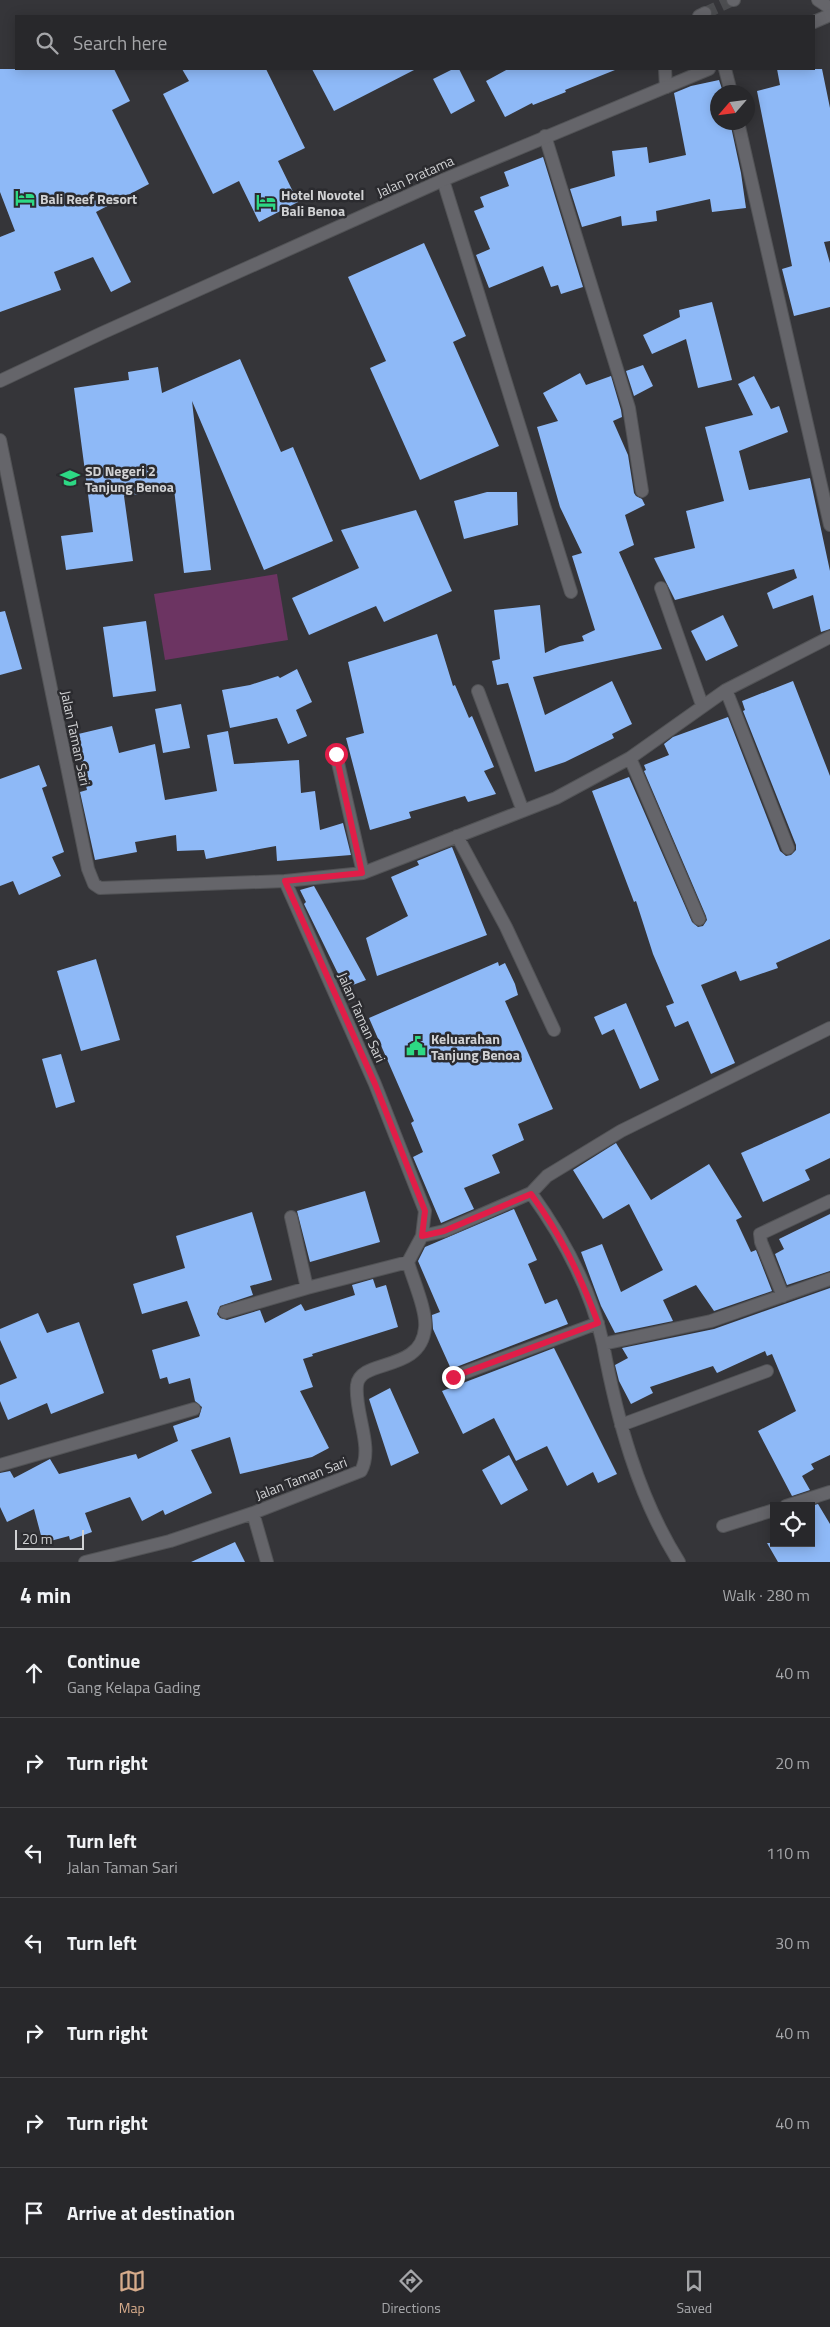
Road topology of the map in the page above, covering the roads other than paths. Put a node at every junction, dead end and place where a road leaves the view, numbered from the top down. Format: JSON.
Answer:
{"nodes":[{"id":1,"x":818,"y":0,"type":"edge"},
{"id":2,"x":830,"y":8,"type":"edge"},
{"id":3,"x":830,"y":15,"type":"edge"},
{"id":4,"x":815,"y":22,"type":"edge"},
{"id":5,"x":664,"y":70,"type":"edge"},
{"id":6,"x":706,"y":70,"type":"edge"},
{"id":7,"x":726,"y":70,"type":"edge"},
{"id":8,"x":729,"y":85,"type":"edge"},
{"id":9,"x":666,"y":87,"type":"junction"},
{"id":10,"x":740,"y":130,"type":"edge"},
{"id":11,"x":545,"y":136,"type":"junction"},
{"id":12,"x":443,"y":180,"type":"junction"},
{"id":13,"x":0,"y":381,"type":"edge"},
{"id":14,"x":0,"y":440,"type":"edge"},
{"id":15,"x":642,"y":491,"type":"dead end"},
{"id":16,"x":830,"y":525,"type":"edge"},
{"id":17,"x":661,"y":588,"type":"dead end"},
{"id":18,"x":571,"y":592,"type":"dead end"},
{"id":19,"x":830,"y":637,"type":"edge"},
{"id":20,"x":726,"y":690,"type":"junction"},
{"id":21,"x":478,"y":691,"type":"dead end"},
{"id":22,"x":702,"y":705,"type":"junction"},
{"id":23,"x":336,"y":754,"type":"dead end"},
{"id":24,"x":630,"y":758,"type":"junction"},
{"id":25,"x":523,"y":810,"type":"junction"},
{"id":26,"x":457,"y":836,"type":"junction"},
{"id":27,"x":788,"y":848,"type":"dead end"},
{"id":28,"x":362,"y":873,"type":"junction"},
{"id":29,"x":285,"y":881,"type":"junction"},
{"id":30,"x":699,"y":919,"type":"dead end"},
{"id":31,"x":830,"y":1028,"type":"edge"},
{"id":32,"x":554,"y":1030,"type":"dead end"},
{"id":33,"x":531,"y":1194,"type":"junction"},
{"id":34,"x":830,"y":1201,"type":"edge"},
{"id":35,"x":291,"y":1217,"type":"dead end"},
{"id":36,"x":422,"y":1236,"type":"junction"},
{"id":37,"x":408,"y":1262,"type":"junction"},
{"id":38,"x":830,"y":1279,"type":"edge"},
{"id":39,"x":307,"y":1288,"type":"junction"},
{"id":40,"x":783,"y":1296,"type":"junction"},
{"id":41,"x":225,"y":1312,"type":"dead end"},
{"id":42,"x":598,"y":1323,"type":"junction"},
{"id":43,"x":603,"y":1344,"type":"junction"},
{"id":44,"x":767,"y":1371,"type":"dead end"},
{"id":45,"x":453,"y":1377,"type":"dead end"},
{"id":46,"x":194,"y":1409,"type":"dead end"},
{"id":47,"x":621,"y":1425,"type":"junction"},
{"id":48,"x":0,"y":1465,"type":"edge"},
{"id":49,"x":830,"y":1492,"type":"edge"},
{"id":50,"x":799,"y":1502,"type":"edge"},
{"id":51,"x":770,"y":1511,"type":"edge"},
{"id":52,"x":253,"y":1513,"type":"junction"},
{"id":53,"x":723,"y":1526,"type":"dead end"},
{"id":54,"x":85,"y":1562,"type":"edge"},
{"id":55,"x":267,"y":1562,"type":"edge"},
{"id":56,"x":679,"y":1562,"type":"edge"}],
"edges":[{"from":1,"to":2,"type":"street"},
{"from":3,"to":4,"type":"street"},
{"from":5,"to":9,"type":"street"},
{"from":6,"to":9,"type":"street","name":"Jalan Pratama"},
{"from":7,"to":8,"type":"street"},
{"from":9,"to":11,"type":"street","name":"Jalan Pratama"},
{"from":10,"to":16,"type":"street"},
{"from":11,"to":12,"type":"street","name":"Jalan Pratama"},
{"from":11,"to":15,"type":"street"},
{"from":12,"to":13,"type":"street","name":"Jalan Pratama"},
{"from":12,"to":18,"type":"street"},
{"from":14,"to":29,"type":"street","name":"Jalan Taman Sari"},
{"from":17,"to":22,"type":"street"},
{"from":19,"to":20,"type":"street"},
{"from":20,"to":22,"type":"street"},
{"from":20,"to":27,"type":"street"},
{"from":21,"to":25,"type":"street"},
{"from":22,"to":24,"type":"street"},
{"from":23,"to":28,"type":"street"},
{"from":24,"to":25,"type":"street"},
{"from":24,"to":30,"type":"street"},
{"from":25,"to":26,"type":"street"},
{"from":26,"to":28,"type":"street"},
{"from":26,"to":32,"type":"street"},
{"from":28,"to":29,"type":"street"},
{"from":29,"to":36,"type":"street","name":"Jalan Taman Sari"},
{"from":31,"to":33,"type":"street"},
{"from":33,"to":36,"type":"street"},
{"from":33,"to":42,"type":"street"},
{"from":34,"to":40,"type":"street"},
{"from":35,"to":39,"type":"street"},
{"from":36,"to":37,"type":"street","name":"Jalan Taman Sari"},
{"from":37,"to":39,"type":"street"},
{"from":37,"to":52,"type":"street","name":"Jalan Taman Sari"},
{"from":38,"to":40,"type":"street"},
{"from":39,"to":41,"type":"street"},
{"from":40,"to":43,"type":"street"},
{"from":42,"to":43,"type":"street"},
{"from":42,"to":45,"type":"street"},
{"from":43,"to":47,"type":"street"},
{"from":44,"to":47,"type":"street"},
{"from":46,"to":48,"type":"street"},
{"from":47,"to":56,"type":"street"},
{"from":49,"to":50,"type":"street"},
{"from":51,"to":53,"type":"street"},
{"from":52,"to":54,"type":"street","name":"Jalan Taman Sari"},
{"from":52,"to":55,"type":"street"}]}
